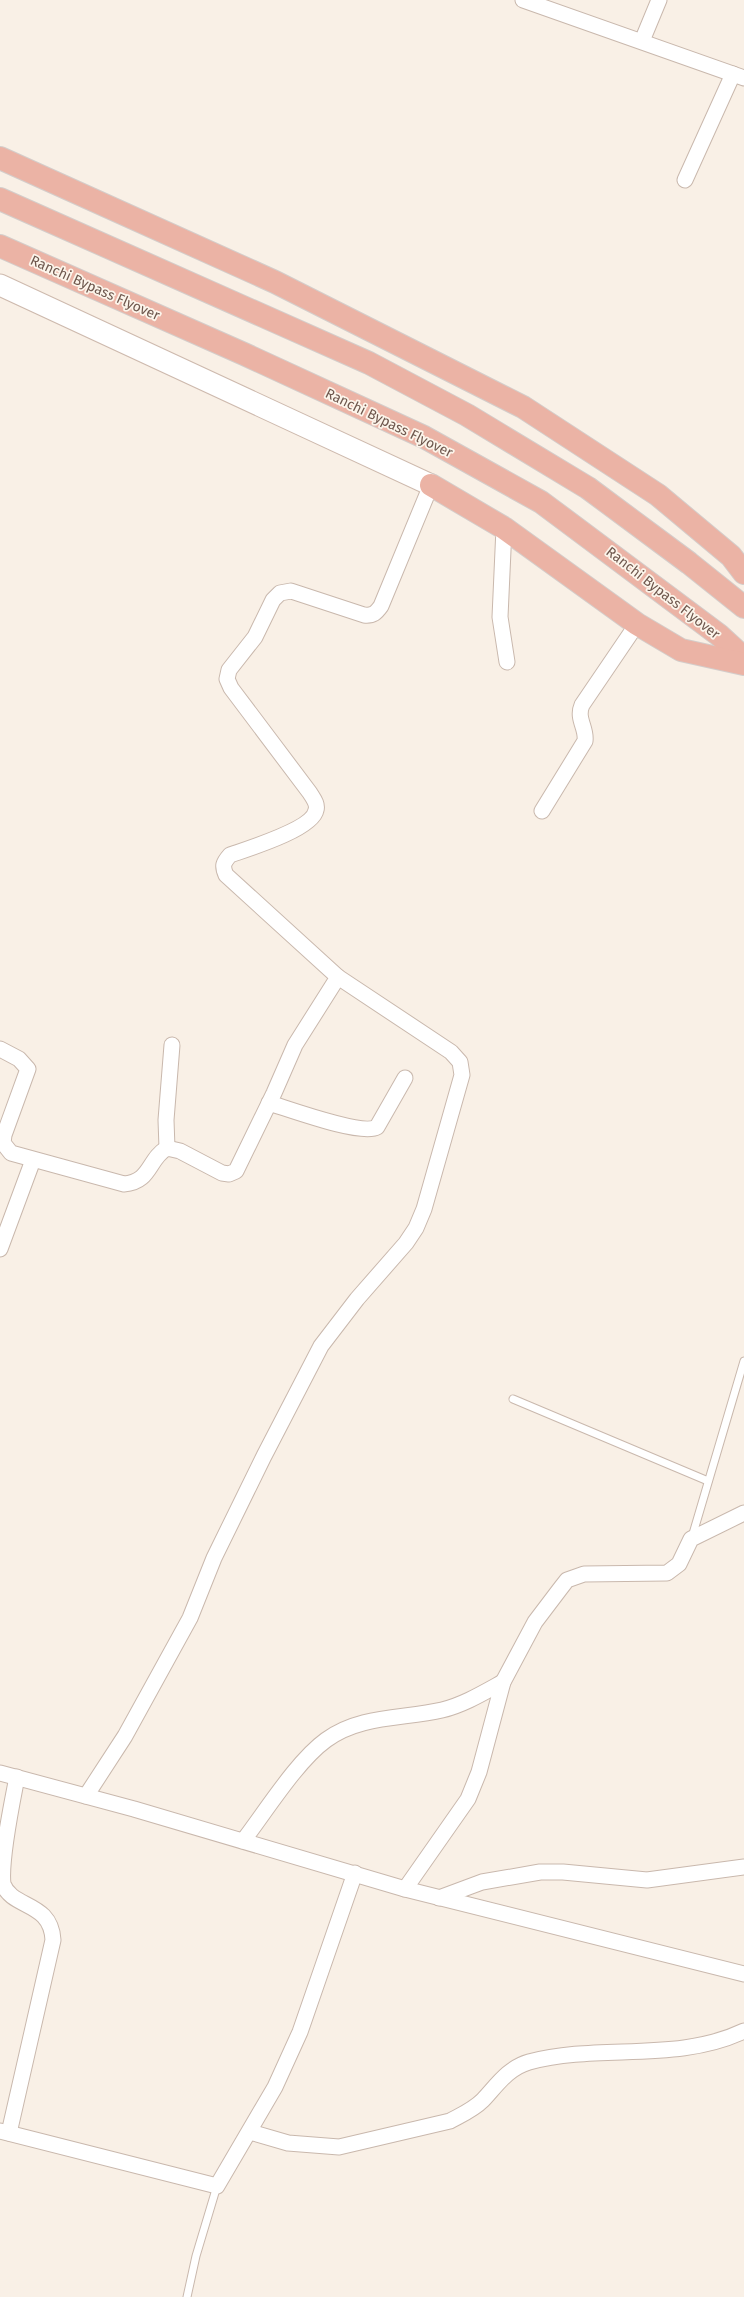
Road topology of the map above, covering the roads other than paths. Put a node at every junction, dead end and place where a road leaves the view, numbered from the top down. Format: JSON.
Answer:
{"nodes":[{"id":1,"x":524,"y":0,"type":"edge"},
{"id":2,"x":659,"y":0,"type":"edge"},
{"id":3,"x":642,"y":41,"type":"junction"},
{"id":4,"x":739,"y":76,"type":"edge"},
{"id":5,"x":0,"y":158,"type":"edge"},
{"id":6,"x":684,"y":180,"type":"dead end"},
{"id":7,"x":0,"y":199,"type":"edge"},
{"id":8,"x":0,"y":246,"type":"edge"},
{"id":9,"x":0,"y":285,"type":"edge"},
{"id":10,"x":431,"y":484,"type":"junction"},
{"id":11,"x":504,"y":528,"type":"junction"},
{"id":12,"x":744,"y":573,"type":"edge"},
{"id":13,"x":744,"y":607,"type":"edge"},
{"id":14,"x":637,"y":624,"type":"junction"},
{"id":15,"x":744,"y":658,"type":"edge"},
{"id":16,"x":507,"y":662,"type":"dead end"},
{"id":17,"x":744,"y":664,"type":"edge"},
{"id":18,"x":542,"y":811,"type":"dead end"},
{"id":19,"x":338,"y":977,"type":"junction"},
{"id":20,"x":172,"y":1045,"type":"dead end"},
{"id":21,"x":0,"y":1049,"type":"edge"},
{"id":22,"x":405,"y":1078,"type":"dead end"},
{"id":23,"x":270,"y":1103,"type":"junction"},
{"id":24,"x":167,"y":1148,"type":"junction"},
{"id":25,"x":33,"y":1160,"type":"junction"},
{"id":26,"x":0,"y":1249,"type":"edge"},
{"id":27,"x":744,"y":1361,"type":"edge"},
{"id":28,"x":513,"y":1399,"type":"dead end"},
{"id":29,"x":708,"y":1481,"type":"junction"},
{"id":30,"x":744,"y":1513,"type":"edge"},
{"id":31,"x":691,"y":1539,"type":"junction"},
{"id":32,"x":503,"y":1682,"type":"junction"},
{"id":33,"x":0,"y":1773,"type":"edge"},
{"id":34,"x":17,"y":1777,"type":"junction"},
{"id":35,"x":86,"y":1796,"type":"junction"},
{"id":36,"x":244,"y":1841,"type":"junction"},
{"id":37,"x":744,"y":1867,"type":"edge"},
{"id":38,"x":356,"y":1874,"type":"junction"},
{"id":39,"x":405,"y":1889,"type":"junction"},
{"id":40,"x":438,"y":1898,"type":"junction"},
{"id":41,"x":744,"y":1974,"type":"edge"},
{"id":42,"x":744,"y":2031,"type":"edge"},
{"id":43,"x":4,"y":2132,"type":"edge"},
{"id":44,"x":250,"y":2132,"type":"junction"},
{"id":45,"x":217,"y":2186,"type":"junction"},
{"id":46,"x":187,"y":2297,"type":"edge"}],
"edges":[{"from":1,"to":3,"type":"street"},
{"from":2,"to":3,"type":"street"},
{"from":3,"to":4,"type":"street"},
{"from":4,"to":6,"type":"street"},
{"from":5,"to":12,"type":"highway"},
{"from":7,"to":13,"type":"highway"},
{"from":8,"to":15,"type":"highway","name":"Ranchi Bypass Flyover"},
{"from":9,"to":10,"type":"street"},
{"from":10,"to":11,"type":"highway"},
{"from":10,"to":19,"type":"street"},
{"from":11,"to":14,"type":"highway"},
{"from":11,"to":16,"type":"street"},
{"from":14,"to":17,"type":"highway"},
{"from":14,"to":18,"type":"street"},
{"from":19,"to":23,"type":"street"},
{"from":19,"to":35,"type":"street"},
{"from":20,"to":24,"type":"street"},
{"from":21,"to":25,"type":"street"},
{"from":22,"to":23,"type":"street"},
{"from":23,"to":24,"type":"street"},
{"from":24,"to":25,"type":"street"},
{"from":25,"to":26,"type":"street"},
{"from":27,"to":29,"type":"lane"},
{"from":28,"to":29,"type":"lane"},
{"from":29,"to":31,"type":"lane"},
{"from":30,"to":31,"type":"street"},
{"from":31,"to":32,"type":"street"},
{"from":32,"to":36,"type":"street"},
{"from":32,"to":39,"type":"street"},
{"from":33,"to":34,"type":"street"},
{"from":34,"to":35,"type":"street"},
{"from":34,"to":43,"type":"street"},
{"from":35,"to":36,"type":"street"},
{"from":36,"to":38,"type":"street"},
{"from":37,"to":40,"type":"street"},
{"from":38,"to":39,"type":"street"},
{"from":38,"to":44,"type":"street"},
{"from":39,"to":40,"type":"street"},
{"from":40,"to":41,"type":"street"},
{"from":42,"to":44,"type":"street"},
{"from":43,"to":45,"type":"street"},
{"from":44,"to":45,"type":"street"},
{"from":45,"to":46,"type":"lane"}]}
